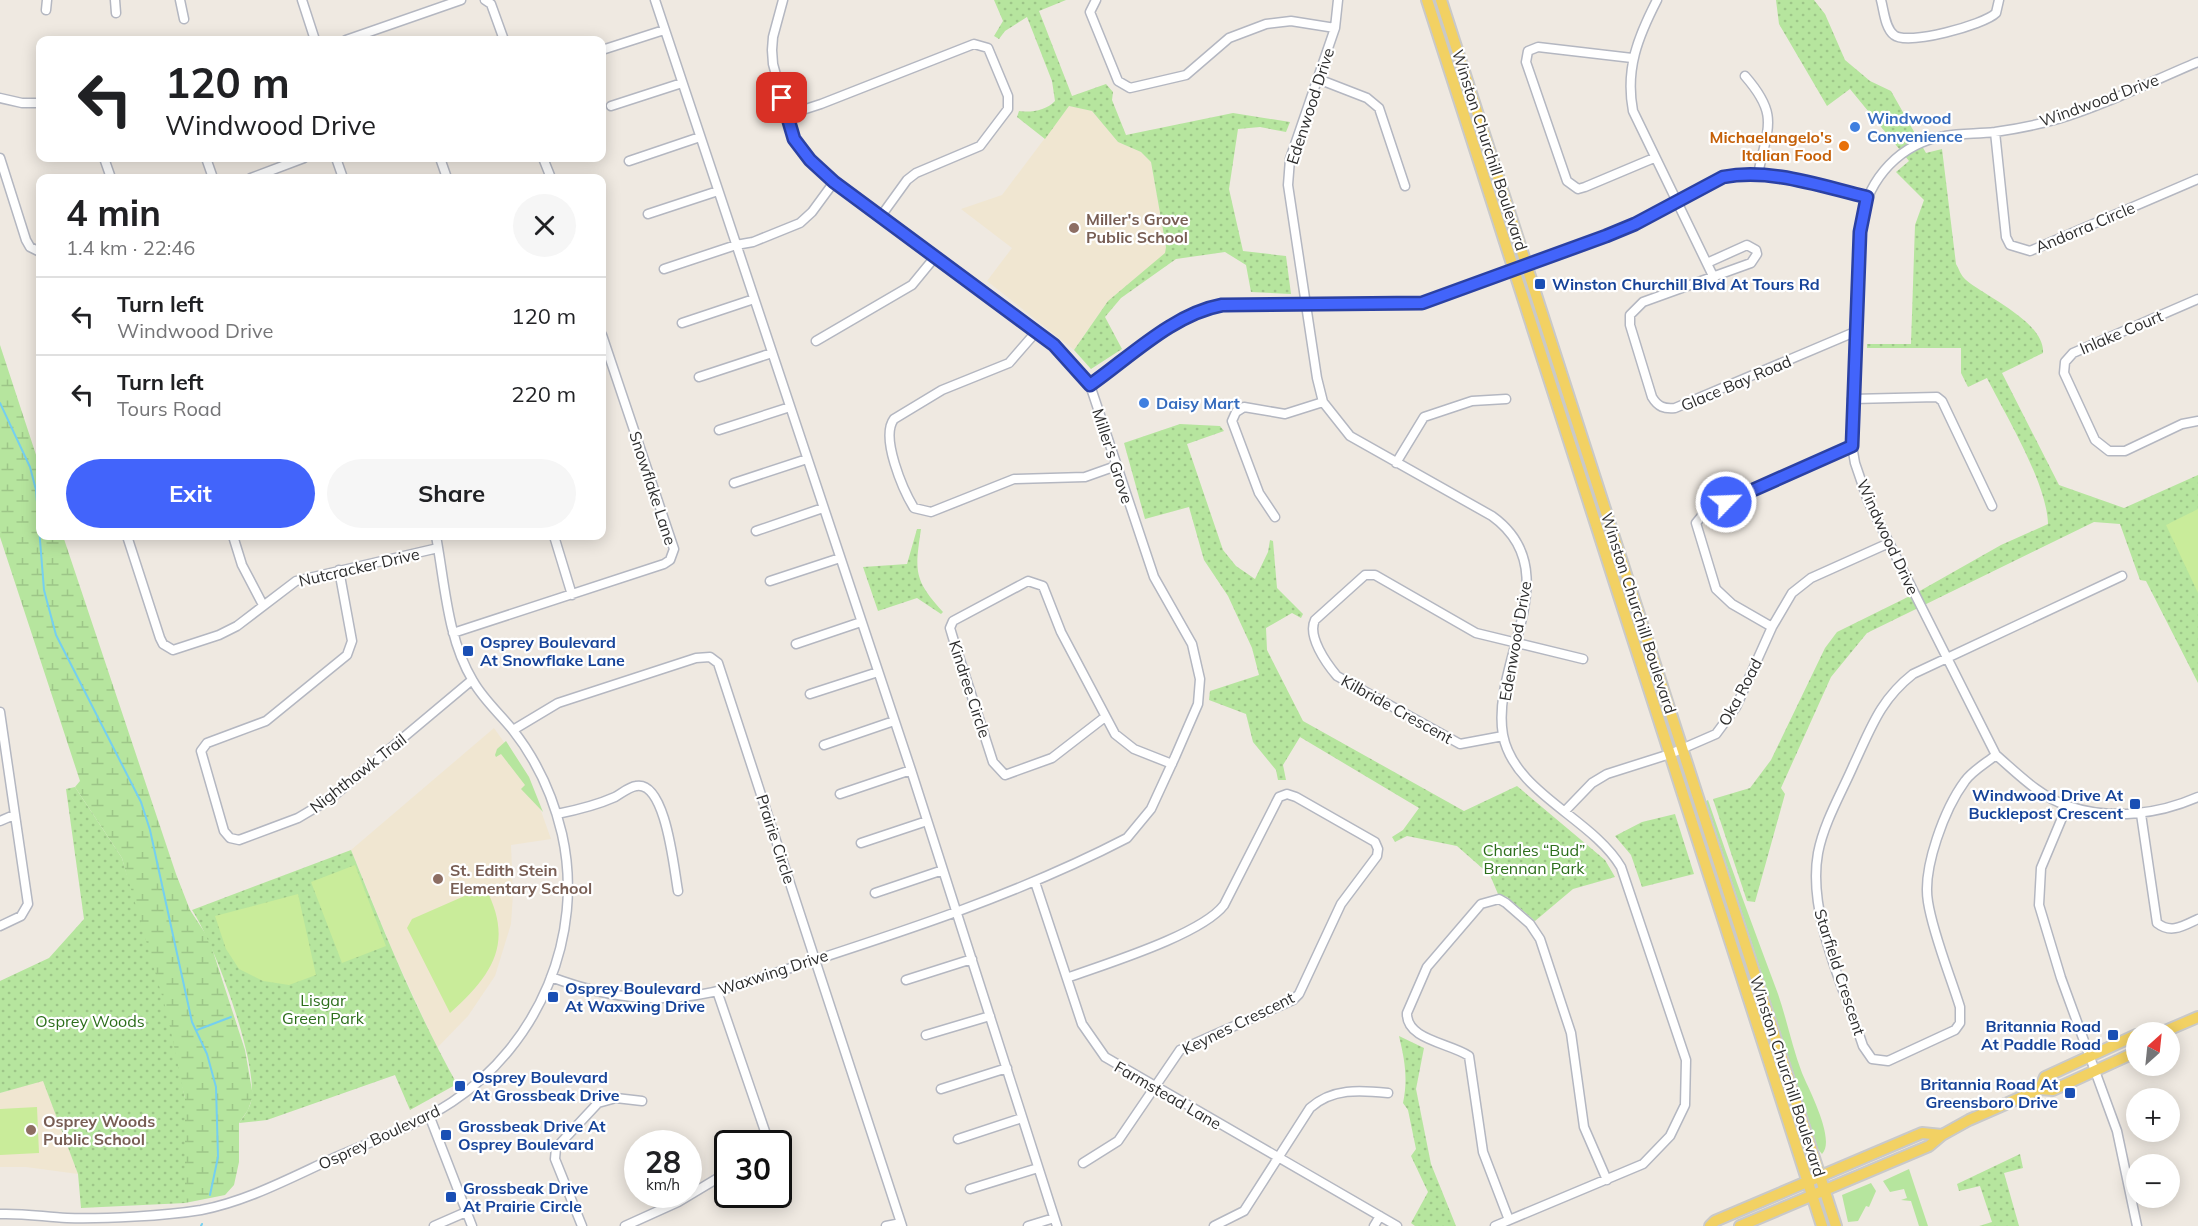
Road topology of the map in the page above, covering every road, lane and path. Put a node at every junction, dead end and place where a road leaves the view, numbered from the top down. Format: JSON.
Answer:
{"nodes":[{"id":1,"x":115,"y":0,"type":"edge"},
{"id":2,"x":180,"y":0,"type":"edge"},
{"id":3,"x":302,"y":0,"type":"edge"},
{"id":4,"x":461,"y":0,"type":"edge"},
{"id":5,"x":484,"y":0,"type":"edge"},
{"id":6,"x":655,"y":0,"type":"edge"},
{"id":7,"x":783,"y":0,"type":"edge"},
{"id":8,"x":1096,"y":0,"type":"edge"},
{"id":9,"x":1338,"y":0,"type":"edge"},
{"id":10,"x":1427,"y":0,"type":"edge"},
{"id":11,"x":1441,"y":0,"type":"edge"},
{"id":12,"x":1657,"y":0,"type":"edge"},
{"id":13,"x":1881,"y":0,"type":"edge"},
{"id":14,"x":1999,"y":0,"type":"edge"},
{"id":15,"x":116,"y":13,"type":"dead end"},
{"id":16,"x":184,"y":19,"type":"dead end"},
{"id":17,"x":1335,"y":28,"type":"junction"},
{"id":18,"x":664,"y":30,"type":"junction"},
{"id":19,"x":314,"y":36,"type":"edge"},
{"id":20,"x":358,"y":36,"type":"edge"},
{"id":21,"x":503,"y":36,"type":"edge"},
{"id":22,"x":606,"y":49,"type":"edge"},
{"id":23,"x":1632,"y":58,"type":"junction"},
{"id":24,"x":2198,"y":62,"type":"edge"},
{"id":25,"x":1745,"y":76,"type":"dead end"},
{"id":26,"x":1318,"y":79,"type":"junction"},
{"id":27,"x":682,"y":83,"type":"junction"},
{"id":28,"x":0,"y":98,"type":"edge"},
{"id":29,"x":36,"y":103,"type":"edge"},
{"id":30,"x":611,"y":106,"type":"dead end"},
{"id":31,"x":787,"y":115,"type":"junction"},
{"id":32,"x":1995,"y":132,"type":"junction"},
{"id":33,"x":700,"y":137,"type":"junction"},
{"id":34,"x":0,"y":158,"type":"edge"},
{"id":35,"x":1654,"y":158,"type":"junction"},
{"id":36,"x":629,"y":161,"type":"dead end"},
{"id":37,"x":293,"y":162,"type":"edge"},
{"id":38,"x":262,"y":174,"type":"edge"},
{"id":39,"x":1758,"y":174,"type":"junction"},
{"id":40,"x":2198,"y":179,"type":"edge"},
{"id":41,"x":834,"y":182,"type":"junction"},
{"id":42,"x":1405,"y":186,"type":"dead end"},
{"id":43,"x":718,"y":191,"type":"junction"},
{"id":44,"x":1867,"y":197,"type":"junction"},
{"id":45,"x":1676,"y":202,"type":"junction"},
{"id":46,"x":648,"y":214,"type":"dead end"},
{"id":47,"x":881,"y":216,"type":"junction"},
{"id":48,"x":736,"y":245,"type":"junction"},
{"id":49,"x":36,"y":250,"type":"edge"},
{"id":50,"x":935,"y":257,"type":"junction"},
{"id":51,"x":1707,"y":263,"type":"junction"},
{"id":52,"x":1527,"y":266,"type":"junction"},
{"id":53,"x":664,"y":269,"type":"dead end"},
{"id":54,"x":1514,"y":271,"type":"junction"},
{"id":55,"x":1714,"y":278,"type":"junction"},
{"id":56,"x":754,"y":299,"type":"junction"},
{"id":57,"x":2198,"y":299,"type":"edge"},
{"id":58,"x":1305,"y":303,"type":"junction"},
{"id":59,"x":682,"y":323,"type":"dead end"},
{"id":60,"x":1036,"y":332,"type":"junction"},
{"id":61,"x":1857,"y":332,"type":"junction"},
{"id":62,"x":816,"y":341,"type":"dead end"},
{"id":63,"x":606,"y":347,"type":"edge"},
{"id":64,"x":772,"y":353,"type":"junction"},
{"id":65,"x":699,"y":377,"type":"dead end"},
{"id":66,"x":1090,"y":385,"type":"junction"},
{"id":67,"x":1506,"y":399,"type":"dead end"},
{"id":68,"x":1852,"y":399,"type":"junction"},
{"id":69,"x":1323,"y":402,"type":"junction"},
{"id":70,"x":790,"y":407,"type":"junction"},
{"id":71,"x":2198,"y":421,"type":"edge"},
{"id":72,"x":718,"y":430,"type":"dead end"},
{"id":73,"x":1852,"y":446,"type":"junction"},
{"id":74,"x":807,"y":459,"type":"junction"},
{"id":75,"x":1396,"y":463,"type":"junction"},
{"id":76,"x":1116,"y":466,"type":"junction"},
{"id":77,"x":734,"y":483,"type":"dead end"},
{"id":78,"x":1992,"y":506,"type":"dead end"},
{"id":79,"x":824,"y":508,"type":"junction"},
{"id":80,"x":1275,"y":517,"type":"dead end"},
{"id":81,"x":756,"y":531,"type":"dead end"},
{"id":82,"x":128,"y":540,"type":"edge"},
{"id":83,"x":234,"y":540,"type":"edge"},
{"id":84,"x":437,"y":540,"type":"edge"},
{"id":85,"x":555,"y":540,"type":"edge"},
{"id":86,"x":1889,"y":543,"type":"junction"},
{"id":87,"x":438,"y":548,"type":"junction"},
{"id":88,"x":840,"y":558,"type":"junction"},
{"id":89,"x":339,"y":570,"type":"junction"},
{"id":90,"x":2122,"y":576,"type":"dead end"},
{"id":91,"x":770,"y":581,"type":"dead end"},
{"id":92,"x":572,"y":595,"type":"junction"},
{"id":93,"x":263,"y":605,"type":"junction"},
{"id":94,"x":861,"y":622,"type":"junction"},
{"id":95,"x":1772,"y":627,"type":"junction"},
{"id":96,"x":453,"y":633,"type":"junction"},
{"id":97,"x":1517,"y":641,"type":"junction"},
{"id":98,"x":796,"y":644,"type":"dead end"},
{"id":99,"x":1946,"y":657,"type":"junction"},
{"id":100,"x":1583,"y":659,"type":"dead end"},
{"id":101,"x":878,"y":672,"type":"junction"},
{"id":102,"x":472,"y":680,"type":"junction"},
{"id":103,"x":810,"y":694,"type":"dead end"},
{"id":104,"x":0,"y":712,"type":"edge"},
{"id":105,"x":1105,"y":717,"type":"junction"},
{"id":106,"x":894,"y":721,"type":"junction"},
{"id":107,"x":513,"y":730,"type":"junction"},
{"id":108,"x":1503,"y":736,"type":"junction"},
{"id":109,"x":824,"y":745,"type":"dead end"},
{"id":110,"x":1683,"y":749,"type":"junction"},
{"id":111,"x":1670,"y":754,"type":"junction"},
{"id":112,"x":1996,"y":755,"type":"junction"},
{"id":113,"x":1172,"y":764,"type":"junction"},
{"id":114,"x":911,"y":770,"type":"junction"},
{"id":115,"x":840,"y":794,"type":"dead end"},
{"id":116,"x":2198,"y":796,"type":"edge"},
{"id":117,"x":2067,"y":806,"type":"junction"},
{"id":118,"x":1565,"y":811,"type":"junction"},
{"id":119,"x":14,"y":814,"type":"junction"},
{"id":120,"x":557,"y":814,"type":"junction"},
{"id":121,"x":2141,"y":814,"type":"junction"},
{"id":122,"x":0,"y":820,"type":"edge"},
{"id":123,"x":927,"y":820,"type":"junction"},
{"id":124,"x":861,"y":843,"type":"dead end"},
{"id":125,"x":943,"y":870,"type":"junction"},
{"id":126,"x":1035,"y":882,"type":"junction"},
{"id":127,"x":678,"y":891,"type":"dead end"},
{"id":128,"x":875,"y":893,"type":"dead end"},
{"id":129,"x":956,"y":911,"type":"junction"},
{"id":130,"x":2198,"y":919,"type":"edge"},
{"id":131,"x":0,"y":926,"type":"edge"},
{"id":132,"x":816,"y":959,"type":"junction"},
{"id":133,"x":972,"y":959,"type":"junction"},
{"id":134,"x":551,"y":977,"type":"junction"},
{"id":135,"x":1067,"y":978,"type":"junction"},
{"id":136,"x":906,"y":980,"type":"dead end"},
{"id":137,"x":717,"y":991,"type":"junction"},
{"id":138,"x":990,"y":1016,"type":"junction"},
{"id":139,"x":2198,"y":1017,"type":"edge"},
{"id":140,"x":2180,"y":1025,"type":"edge"},
{"id":141,"x":926,"y":1035,"type":"dead end"},
{"id":142,"x":2126,"y":1040,"type":"edge"},
{"id":143,"x":2090,"y":1057,"type":"junction"},
{"id":144,"x":2126,"y":1057,"type":"edge"},
{"id":145,"x":1007,"y":1068,"type":"junction"},
{"id":146,"x":2095,"y":1071,"type":"junction"},
{"id":147,"x":1155,"y":1088,"type":"junction"},
{"id":148,"x":941,"y":1089,"type":"dead end"},
{"id":149,"x":2040,"y":1089,"type":"junction"},
{"id":150,"x":1388,"y":1093,"type":"dead end"},
{"id":151,"x":642,"y":1101,"type":"dead end"},
{"id":152,"x":429,"y":1115,"type":"junction"},
{"id":153,"x":1022,"y":1118,"type":"junction"},
{"id":154,"x":765,"y":1130,"type":"edge"},
{"id":155,"x":1942,"y":1135,"type":"junction"},
{"id":156,"x":957,"y":1139,"type":"dead end"},
{"id":157,"x":1278,"y":1158,"type":"junction"},
{"id":158,"x":1083,"y":1163,"type":"dead end"},
{"id":159,"x":1038,"y":1168,"type":"junction"},
{"id":160,"x":1820,"y":1177,"type":"junction"},
{"id":161,"x":714,"y":1180,"type":"edge"},
{"id":162,"x":1607,"y":1180,"type":"junction"},
{"id":163,"x":1808,"y":1182,"type":"junction"},
{"id":164,"x":970,"y":1189,"type":"dead end"},
{"id":165,"x":1825,"y":1191,"type":"junction"},
{"id":166,"x":1812,"y":1196,"type":"junction"},
{"id":167,"x":466,"y":1212,"type":"junction"},
{"id":168,"x":0,"y":1214,"type":"edge"},
{"id":169,"x":1380,"y":1216,"type":"junction"},
{"id":170,"x":1509,"y":1220,"type":"junction"},
{"id":171,"x":1056,"y":1222,"type":"edge"},
{"id":172,"x":902,"y":1224,"type":"edge"},
{"id":173,"x":434,"y":1226,"type":"edge"},
{"id":174,"x":472,"y":1226,"type":"edge"},
{"id":175,"x":582,"y":1226,"type":"edge"},
{"id":176,"x":625,"y":1226,"type":"edge"},
{"id":177,"x":886,"y":1226,"type":"edge"},
{"id":178,"x":1028,"y":1226,"type":"edge"},
{"id":179,"x":1214,"y":1226,"type":"edge"},
{"id":180,"x":1374,"y":1226,"type":"edge"},
{"id":181,"x":1398,"y":1226,"type":"edge"},
{"id":182,"x":1495,"y":1226,"type":"edge"},
{"id":183,"x":1710,"y":1226,"type":"edge"},
{"id":184,"x":1740,"y":1226,"type":"edge"},
{"id":185,"x":1822,"y":1226,"type":"edge"},
{"id":186,"x":1836,"y":1226,"type":"edge"},
{"id":187,"x":2137,"y":1226,"type":"edge"}],
"edges":[{"from":1,"to":15,"type":"street"},
{"from":2,"to":16,"type":"street"},
{"from":3,"to":19,"type":"street"},
{"from":4,"to":20,"type":"street"},
{"from":5,"to":21,"type":"street"},
{"from":6,"to":18,"type":"street"},
{"from":7,"to":31,"type":"street","name":"Miller's Grove"},
{"from":8,"to":17,"type":"street"},
{"from":9,"to":17,"type":"street","name":"Edenwood Drive"},
{"from":10,"to":54,"type":"main road","name":"Winston Churchill Boulevard"},
{"from":11,"to":52,"type":"main road","name":"Winston Churchill Boulevard"},
{"from":12,"to":23,"type":"street"},
{"from":13,"to":14,"type":"street"},
{"from":17,"to":26,"type":"street","name":"Edenwood Drive"},
{"from":18,"to":22,"type":"street"},
{"from":18,"to":27,"type":"street"},
{"from":23,"to":35,"type":"street"},
{"from":23,"to":35,"type":"street"},
{"from":24,"to":32,"type":"street","name":"Windwood Drive"},
{"from":25,"to":39,"type":"street"},
{"from":26,"to":42,"type":"street"},
{"from":26,"to":58,"type":"street","name":"Edenwood Drive"},
{"from":27,"to":30,"type":"street"},
{"from":27,"to":33,"type":"street"},
{"from":28,"to":29,"type":"street"},
{"from":31,"to":41,"type":"street","name":"Miller's Grove"},
{"from":31,"to":47,"type":"street"},
{"from":32,"to":40,"type":"street","name":"Andorra Circle"},
{"from":32,"to":44,"type":"street","name":"Windwood Drive"},
{"from":33,"to":36,"type":"street"},
{"from":33,"to":43,"type":"street"},
{"from":34,"to":49,"type":"street"},
{"from":35,"to":45,"type":"street"},
{"from":37,"to":38,"type":"street"},
{"from":39,"to":44,"type":"street"},
{"from":39,"to":45,"type":"street"},
{"from":41,"to":47,"type":"street","name":"Miller's Grove"},
{"from":41,"to":48,"type":"street"},
{"from":43,"to":46,"type":"street"},
{"from":43,"to":48,"type":"street"},
{"from":44,"to":61,"type":"street","name":"Windwood Drive"},
{"from":45,"to":51,"type":"street"},
{"from":45,"to":52,"type":"street"},
{"from":47,"to":50,"type":"street","name":"Miller's Grove"},
{"from":48,"to":53,"type":"street"},
{"from":48,"to":56,"type":"street"},
{"from":50,"to":60,"type":"street","name":"Miller's Grove"},
{"from":50,"to":62,"type":"street"},
{"from":51,"to":55,"type":"street"},
{"from":51,"to":55,"type":"street","name":"Glace Bay Road"},
{"from":52,"to":54,"type":"street"},
{"from":52,"to":110,"type":"main road","name":"Winston Churchill Boulevard"},
{"from":54,"to":58,"type":"street"},
{"from":54,"to":111,"type":"main road","name":"Winston Churchill Boulevard"},
{"from":55,"to":61,"type":"street","name":"Glace Bay Road"},
{"from":56,"to":59,"type":"street"},
{"from":56,"to":64,"type":"street"},
{"from":57,"to":71,"type":"street","name":"Inlake Court"},
{"from":58,"to":66,"type":"street"},
{"from":58,"to":69,"type":"street","name":"Edenwood Drive"},
{"from":60,"to":66,"type":"street","name":"Miller's Grove"},
{"from":60,"to":76,"type":"street"},
{"from":61,"to":68,"type":"street","name":"Windwood Drive"},
{"from":63,"to":92,"type":"street","name":"Snowflake Lane"},
{"from":64,"to":65,"type":"street"},
{"from":64,"to":70,"type":"street"},
{"from":66,"to":76,"type":"street","name":"Miller's Grove"},
{"from":67,"to":75,"type":"street"},
{"from":68,"to":73,"type":"street","name":"Windwood Drive"},
{"from":68,"to":78,"type":"street"},
{"from":69,"to":75,"type":"street","name":"Edenwood Drive"},
{"from":69,"to":80,"type":"street"},
{"from":70,"to":72,"type":"street"},
{"from":70,"to":74,"type":"street"},
{"from":73,"to":86,"type":"street","name":"Windwood Drive"},
{"from":73,"to":95,"type":"street"},
{"from":74,"to":77,"type":"street"},
{"from":74,"to":79,"type":"street"},
{"from":75,"to":97,"type":"street","name":"Edenwood Drive"},
{"from":76,"to":113,"type":"street","name":"Miller's Grove"},
{"from":79,"to":81,"type":"street"},
{"from":79,"to":88,"type":"street"},
{"from":82,"to":93,"type":"street","name":"Nutcracker Drive"},
{"from":83,"to":93,"type":"street"},
{"from":84,"to":87,"type":"street","name":"Osprey Boulevard"},
{"from":85,"to":92,"type":"street"},
{"from":86,"to":95,"type":"street","name":"Oka Road"},
{"from":86,"to":99,"type":"street","name":"Windwood Drive"},
{"from":87,"to":89,"type":"street","name":"Nutcracker Drive"},
{"from":87,"to":96,"type":"street","name":"Osprey Boulevard"},
{"from":88,"to":91,"type":"street"},
{"from":88,"to":94,"type":"street"},
{"from":89,"to":93,"type":"street","name":"Nutcracker Drive"},
{"from":89,"to":102,"type":"street","name":"Nighthawk Trail"},
{"from":90,"to":99,"type":"street","name":"Starfield Crescent"},
{"from":92,"to":96,"type":"street","name":"Snowflake Lane"},
{"from":94,"to":98,"type":"street"},
{"from":94,"to":101,"type":"street"},
{"from":95,"to":110,"type":"street","name":"Oka Road"},
{"from":96,"to":102,"type":"street","name":"Osprey Boulevard"},
{"from":97,"to":100,"type":"street"},
{"from":97,"to":108,"type":"street","name":"Edenwood Drive"},
{"from":97,"to":108,"type":"street","name":"Kilbride Crescent"},
{"from":99,"to":112,"type":"street","name":"Windwood Drive"},
{"from":99,"to":112,"type":"street","name":"Starfield Crescent"},
{"from":101,"to":103,"type":"street"},
{"from":101,"to":106,"type":"street"},
{"from":102,"to":107,"type":"street","name":"Osprey Boulevard"},
{"from":104,"to":119,"type":"street"},
{"from":105,"to":105,"type":"street","name":"Kindree Circle"},
{"from":105,"to":113,"type":"street","name":"Kindree Circle"},
{"from":106,"to":109,"type":"street"},
{"from":106,"to":114,"type":"street"},
{"from":107,"to":120,"type":"street","name":"Osprey Boulevard"},
{"from":107,"to":132,"type":"street","name":"Prairie Circle"},
{"from":108,"to":118,"type":"street"},
{"from":110,"to":111,"type":"street","name":"Oka Road"},
{"from":110,"to":160,"type":"main road","name":"Winston Churchill Boulevard"},
{"from":111,"to":118,"type":"street","name":"Oka Road"},
{"from":111,"to":163,"type":"main road","name":"Winston Churchill Boulevard"},
{"from":112,"to":117,"type":"street","name":"Windwood Drive"},
{"from":113,"to":126,"type":"street","name":"Miller's Grove"},
{"from":114,"to":115,"type":"street"},
{"from":114,"to":123,"type":"street"},
{"from":116,"to":121,"type":"street","name":"Windwood Drive"},
{"from":117,"to":121,"type":"street","name":"Windwood Drive"},
{"from":117,"to":143,"type":"street"},
{"from":118,"to":162,"type":"street"},
{"from":119,"to":122,"type":"street"},
{"from":119,"to":131,"type":"street"},
{"from":120,"to":127,"type":"street"},
{"from":120,"to":134,"type":"street","name":"Osprey Boulevard"},
{"from":121,"to":130,"type":"street"},
{"from":123,"to":124,"type":"street"},
{"from":123,"to":125,"type":"street"},
{"from":125,"to":128,"type":"street"},
{"from":125,"to":129,"type":"street"},
{"from":126,"to":129,"type":"street","name":"Miller's Grove"},
{"from":126,"to":135,"type":"street","name":"Farmstead Lane"},
{"from":129,"to":132,"type":"street","name":"Waxwing Drive"},
{"from":129,"to":133,"type":"street"},
{"from":132,"to":137,"type":"street","name":"Waxwing Drive"},
{"from":132,"to":172,"type":"street","name":"Prairie Circle"},
{"from":133,"to":136,"type":"street"},
{"from":133,"to":138,"type":"street"},
{"from":134,"to":137,"type":"street","name":"Waxwing Drive"},
{"from":134,"to":152,"type":"street","name":"Osprey Boulevard"},
{"from":135,"to":147,"type":"street","name":"Farmstead Lane"},
{"from":135,"to":147,"type":"street","name":"Keynes Crescent"},
{"from":137,"to":154,"type":"street"},
{"from":138,"to":141,"type":"street"},
{"from":138,"to":145,"type":"street"},
{"from":139,"to":140,"type":"main road"},
{"from":142,"to":143,"type":"main road"},
{"from":143,"to":146,"type":"street"},
{"from":143,"to":149,"type":"main road"},
{"from":144,"to":146,"type":"main road"},
{"from":145,"to":148,"type":"street"},
{"from":145,"to":153,"type":"street"},
{"from":146,"to":149,"type":"main road"},
{"from":146,"to":187,"type":"street"},
{"from":147,"to":157,"type":"street","name":"Farmstead Lane"},
{"from":147,"to":158,"type":"street"},
{"from":149,"to":155,"type":"main road"},
{"from":150,"to":157,"type":"street"},
{"from":151,"to":175,"type":"street"},
{"from":152,"to":167,"type":"street"},
{"from":152,"to":168,"type":"street","name":"Osprey Boulevard"},
{"from":153,"to":156,"type":"street"},
{"from":153,"to":159,"type":"street"},
{"from":155,"to":160,"type":"main road"},
{"from":155,"to":165,"type":"main road"},
{"from":157,"to":169,"type":"street","name":"Farmstead Lane"},
{"from":157,"to":179,"type":"street"},
{"from":159,"to":164,"type":"street"},
{"from":159,"to":171,"type":"street"},
{"from":160,"to":163,"type":"main road"},
{"from":160,"to":165,"type":"main road","name":"Winston Churchill Boulevard"},
{"from":161,"to":176,"type":"street"},
{"from":162,"to":170,"type":"street"},
{"from":162,"to":170,"type":"street"},
{"from":163,"to":166,"type":"main road","name":"Winston Churchill Boulevard"},
{"from":163,"to":183,"type":"main road"},
{"from":165,"to":166,"type":"main road"},
{"from":165,"to":186,"type":"main road","name":"Winston Churchill Boulevard"},
{"from":166,"to":184,"type":"main road"},
{"from":166,"to":185,"type":"main road","name":"Winston Churchill Boulevard"},
{"from":167,"to":173,"type":"street"},
{"from":167,"to":174,"type":"street"},
{"from":169,"to":180,"type":"street"},
{"from":169,"to":181,"type":"street","name":"Farmstead Lane"},
{"from":170,"to":182,"type":"street"},
{"from":171,"to":178,"type":"street"},
{"from":172,"to":177,"type":"street"}]}
